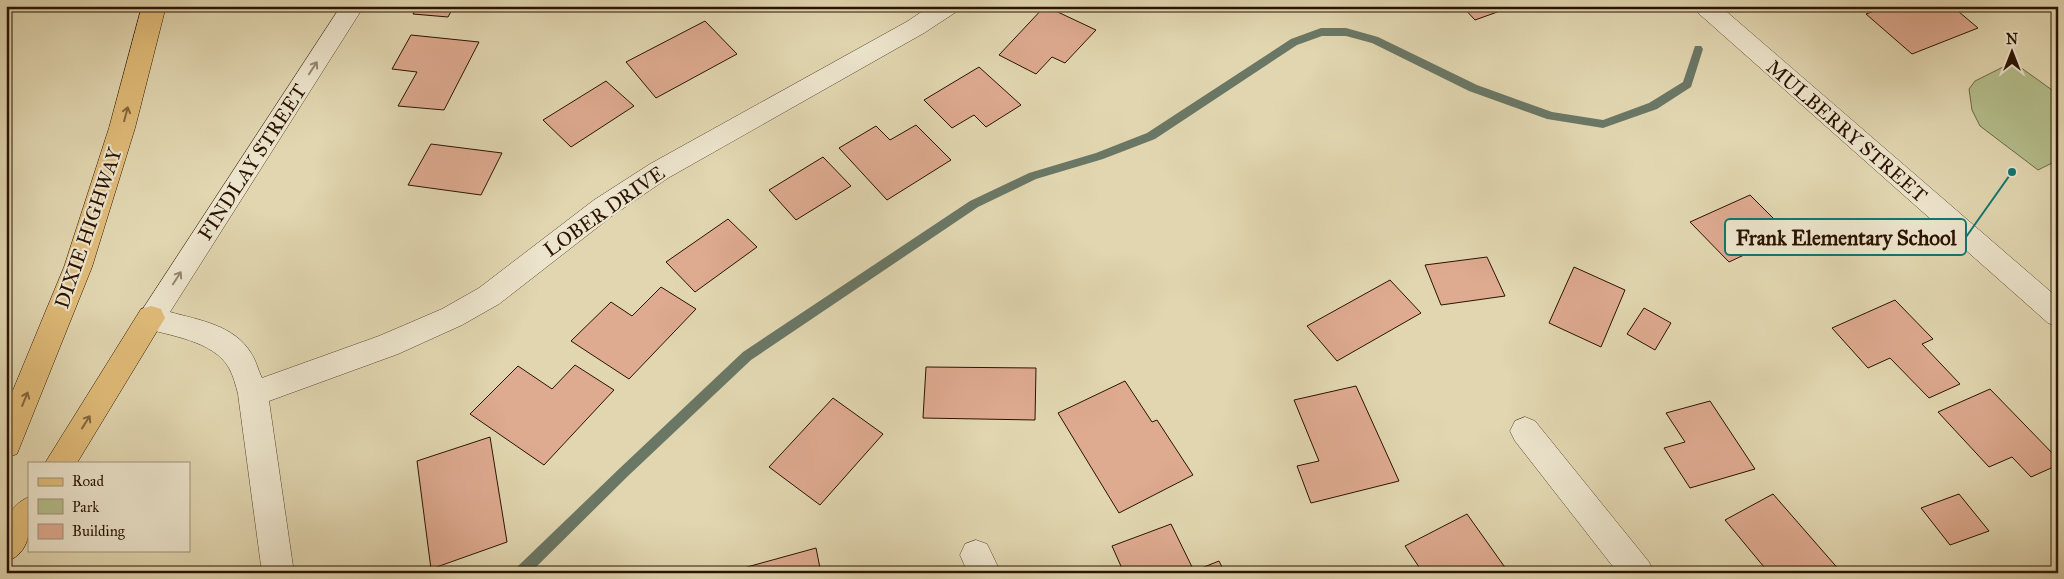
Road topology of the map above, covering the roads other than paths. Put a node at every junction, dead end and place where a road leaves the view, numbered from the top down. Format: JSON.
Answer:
{"nodes":[{"id":1,"x":154,"y":6,"type":"edge"},
{"id":2,"x":354,"y":6,"type":"edge"},
{"id":3,"x":948,"y":6,"type":"edge"},
{"id":4,"x":1705,"y":6,"type":"edge"},
{"id":5,"x":2058,"y":315,"type":"edge"},
{"id":6,"x":151,"y":318,"type":"junction"},
{"id":7,"x":253,"y":394,"type":"junction"},
{"id":8,"x":1525,"y":431,"type":"dead end"},
{"id":9,"x":6,"y":444,"type":"edge"},
{"id":10,"x":61,"y":462,"type":"edge"},
{"id":11,"x":28,"y":514,"type":"edge"},
{"id":12,"x":6,"y":547,"type":"edge"},
{"id":13,"x":278,"y":573,"type":"edge"},
{"id":14,"x":1638,"y":573,"type":"edge"}],
"edges":[{"from":9,"to":1,"type":"main road","name":"DIXIE HIGHWAY","one_way":true},
{"from":6,"to":2,"type":"street","name":"FINDLAY STREET","one_way":true},
{"from":3,"to":7,"type":"street","name":"LOBER DRIVE"},
{"from":4,"to":5,"type":"street","name":"MULBERRY STREET"},
{"from":6,"to":7,"type":"street"},
{"from":10,"to":6,"type":"main road","one_way":true},
{"from":7,"to":13,"type":"street"},
{"from":8,"to":14,"type":"street"},
{"from":11,"to":12,"type":"main road"}]}
